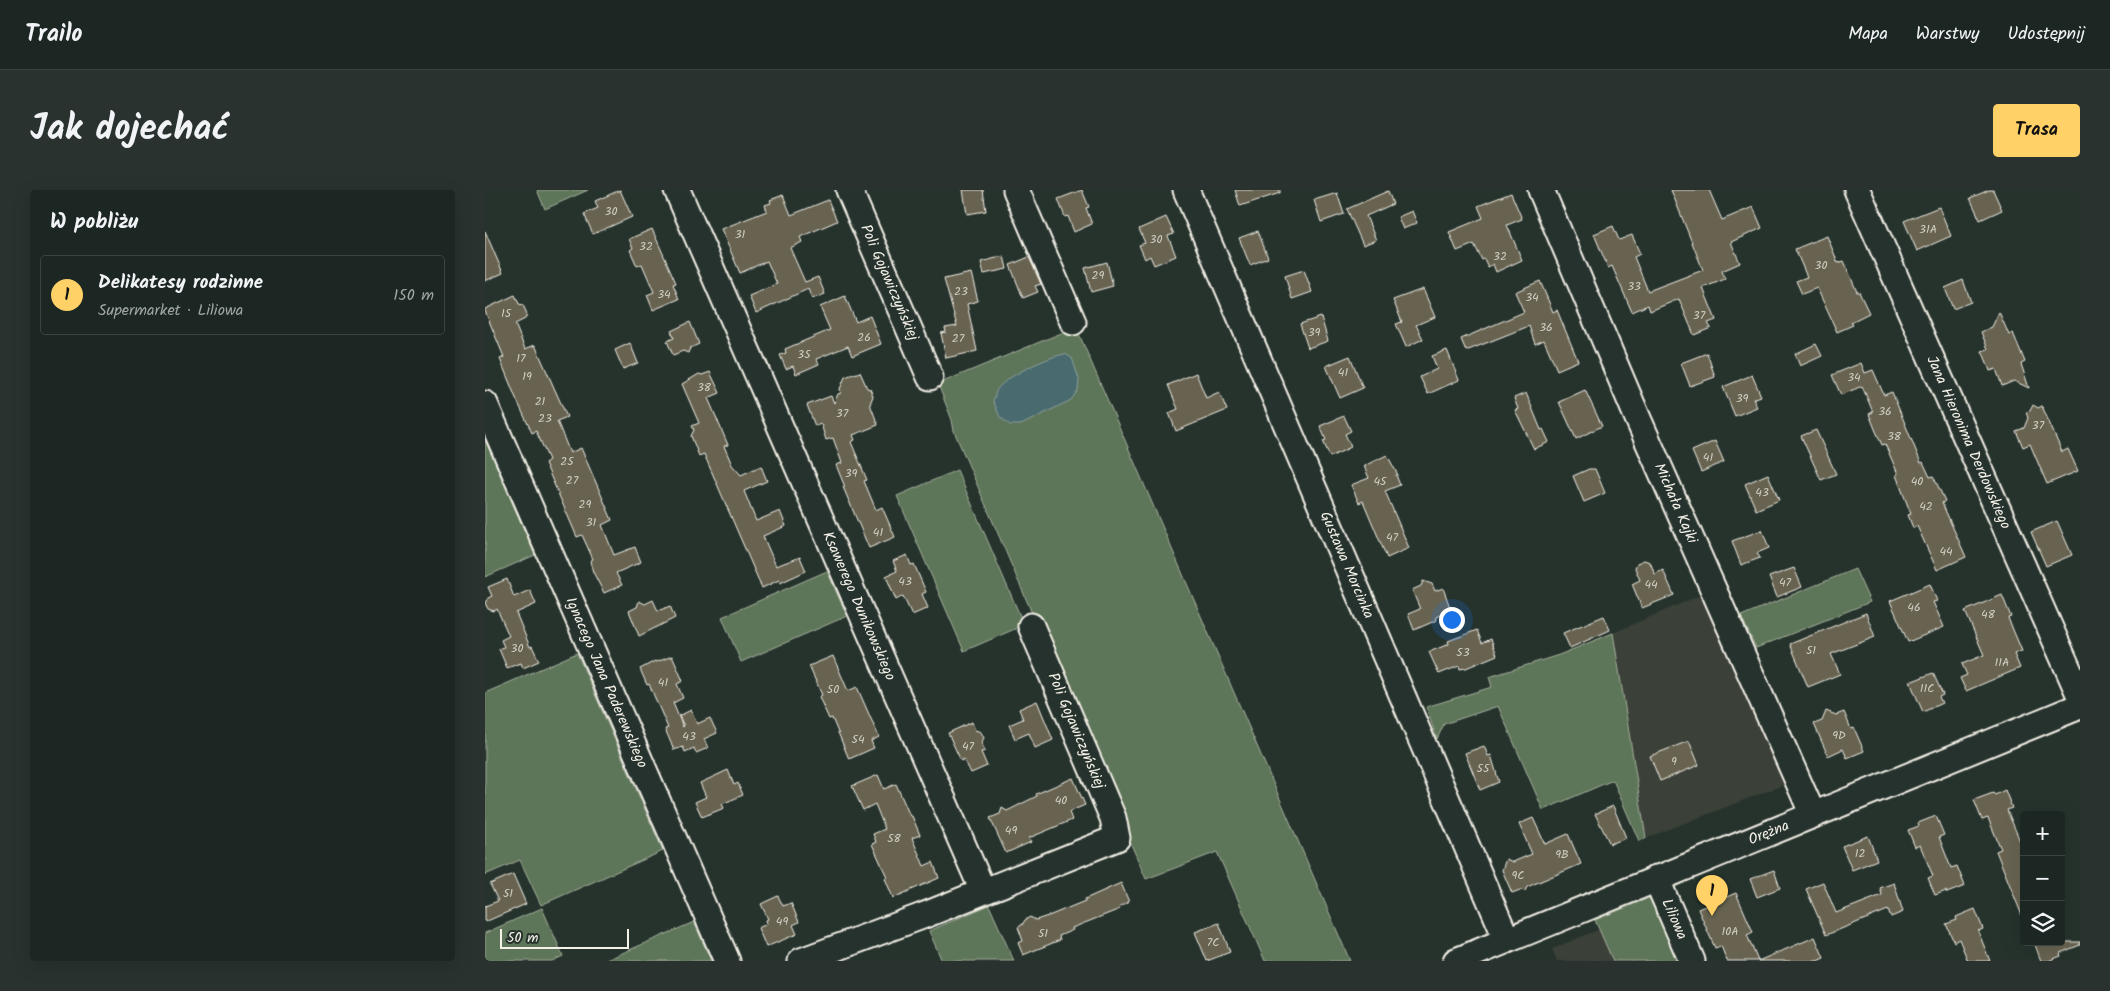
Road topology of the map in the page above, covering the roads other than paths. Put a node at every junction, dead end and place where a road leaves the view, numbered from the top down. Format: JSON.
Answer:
{"nodes":[{"id":1,"x":677,"y":190,"type":"edge"},
{"id":2,"x":849,"y":190,"type":"edge"},
{"id":3,"x":1016,"y":190,"type":"edge"},
{"id":4,"x":1186,"y":190,"type":"edge"},
{"id":5,"x":1541,"y":190,"type":"edge"},
{"id":6,"x":1857,"y":190,"type":"edge"},
{"id":7,"x":1073,"y":322,"type":"dead end"},
{"id":8,"x":930,"y":377,"type":"dead end"},
{"id":9,"x":485,"y":404,"type":"edge"},
{"id":10,"x":1031,"y":626,"type":"dead end"},
{"id":11,"x":2080,"y":696,"type":"edge"},
{"id":12,"x":2080,"y":706,"type":"edge"},
{"id":13,"x":1813,"y":815,"type":"junction"},
{"id":14,"x":1656,"y":878,"type":"junction"},
{"id":15,"x":983,"y":891,"type":"junction"},
{"id":16,"x":1507,"y":940,"type":"junction"},
{"id":17,"x":727,"y":961,"type":"edge"},
{"id":18,"x":801,"y":961,"type":"edge"},
{"id":19,"x":1456,"y":961,"type":"edge"},
{"id":20,"x":1691,"y":961,"type":"edge"}],
"edges":[{"from":1,"to":15,"type":"street","name":"Ksawerego Dunikowskiego"},
{"from":2,"to":8,"type":"street","name":"Poli Gojawiczyńskiej"},
{"from":3,"to":7,"type":"street"},
{"from":4,"to":16,"type":"street","name":"Gustawa Morcinka"},
{"from":5,"to":13,"type":"street","name":"Michała Kajki"},
{"from":6,"to":11,"type":"street","name":"Jana Hieronima Derdowskiego"},
{"from":9,"to":17,"type":"street","name":"Ignacego Jana Paderewskiego"},
{"from":10,"to":15,"type":"street","name":"Poli Gojawiczyńskiej"},
{"from":12,"to":13,"type":"street","name":"Orężna"},
{"from":13,"to":14,"type":"street","name":"Orężna"},
{"from":14,"to":16,"type":"street","name":"Orężna"},
{"from":14,"to":20,"type":"street","name":"Liliowa"},
{"from":15,"to":18,"type":"street"},
{"from":16,"to":19,"type":"street","name":"Orężna"}]}
